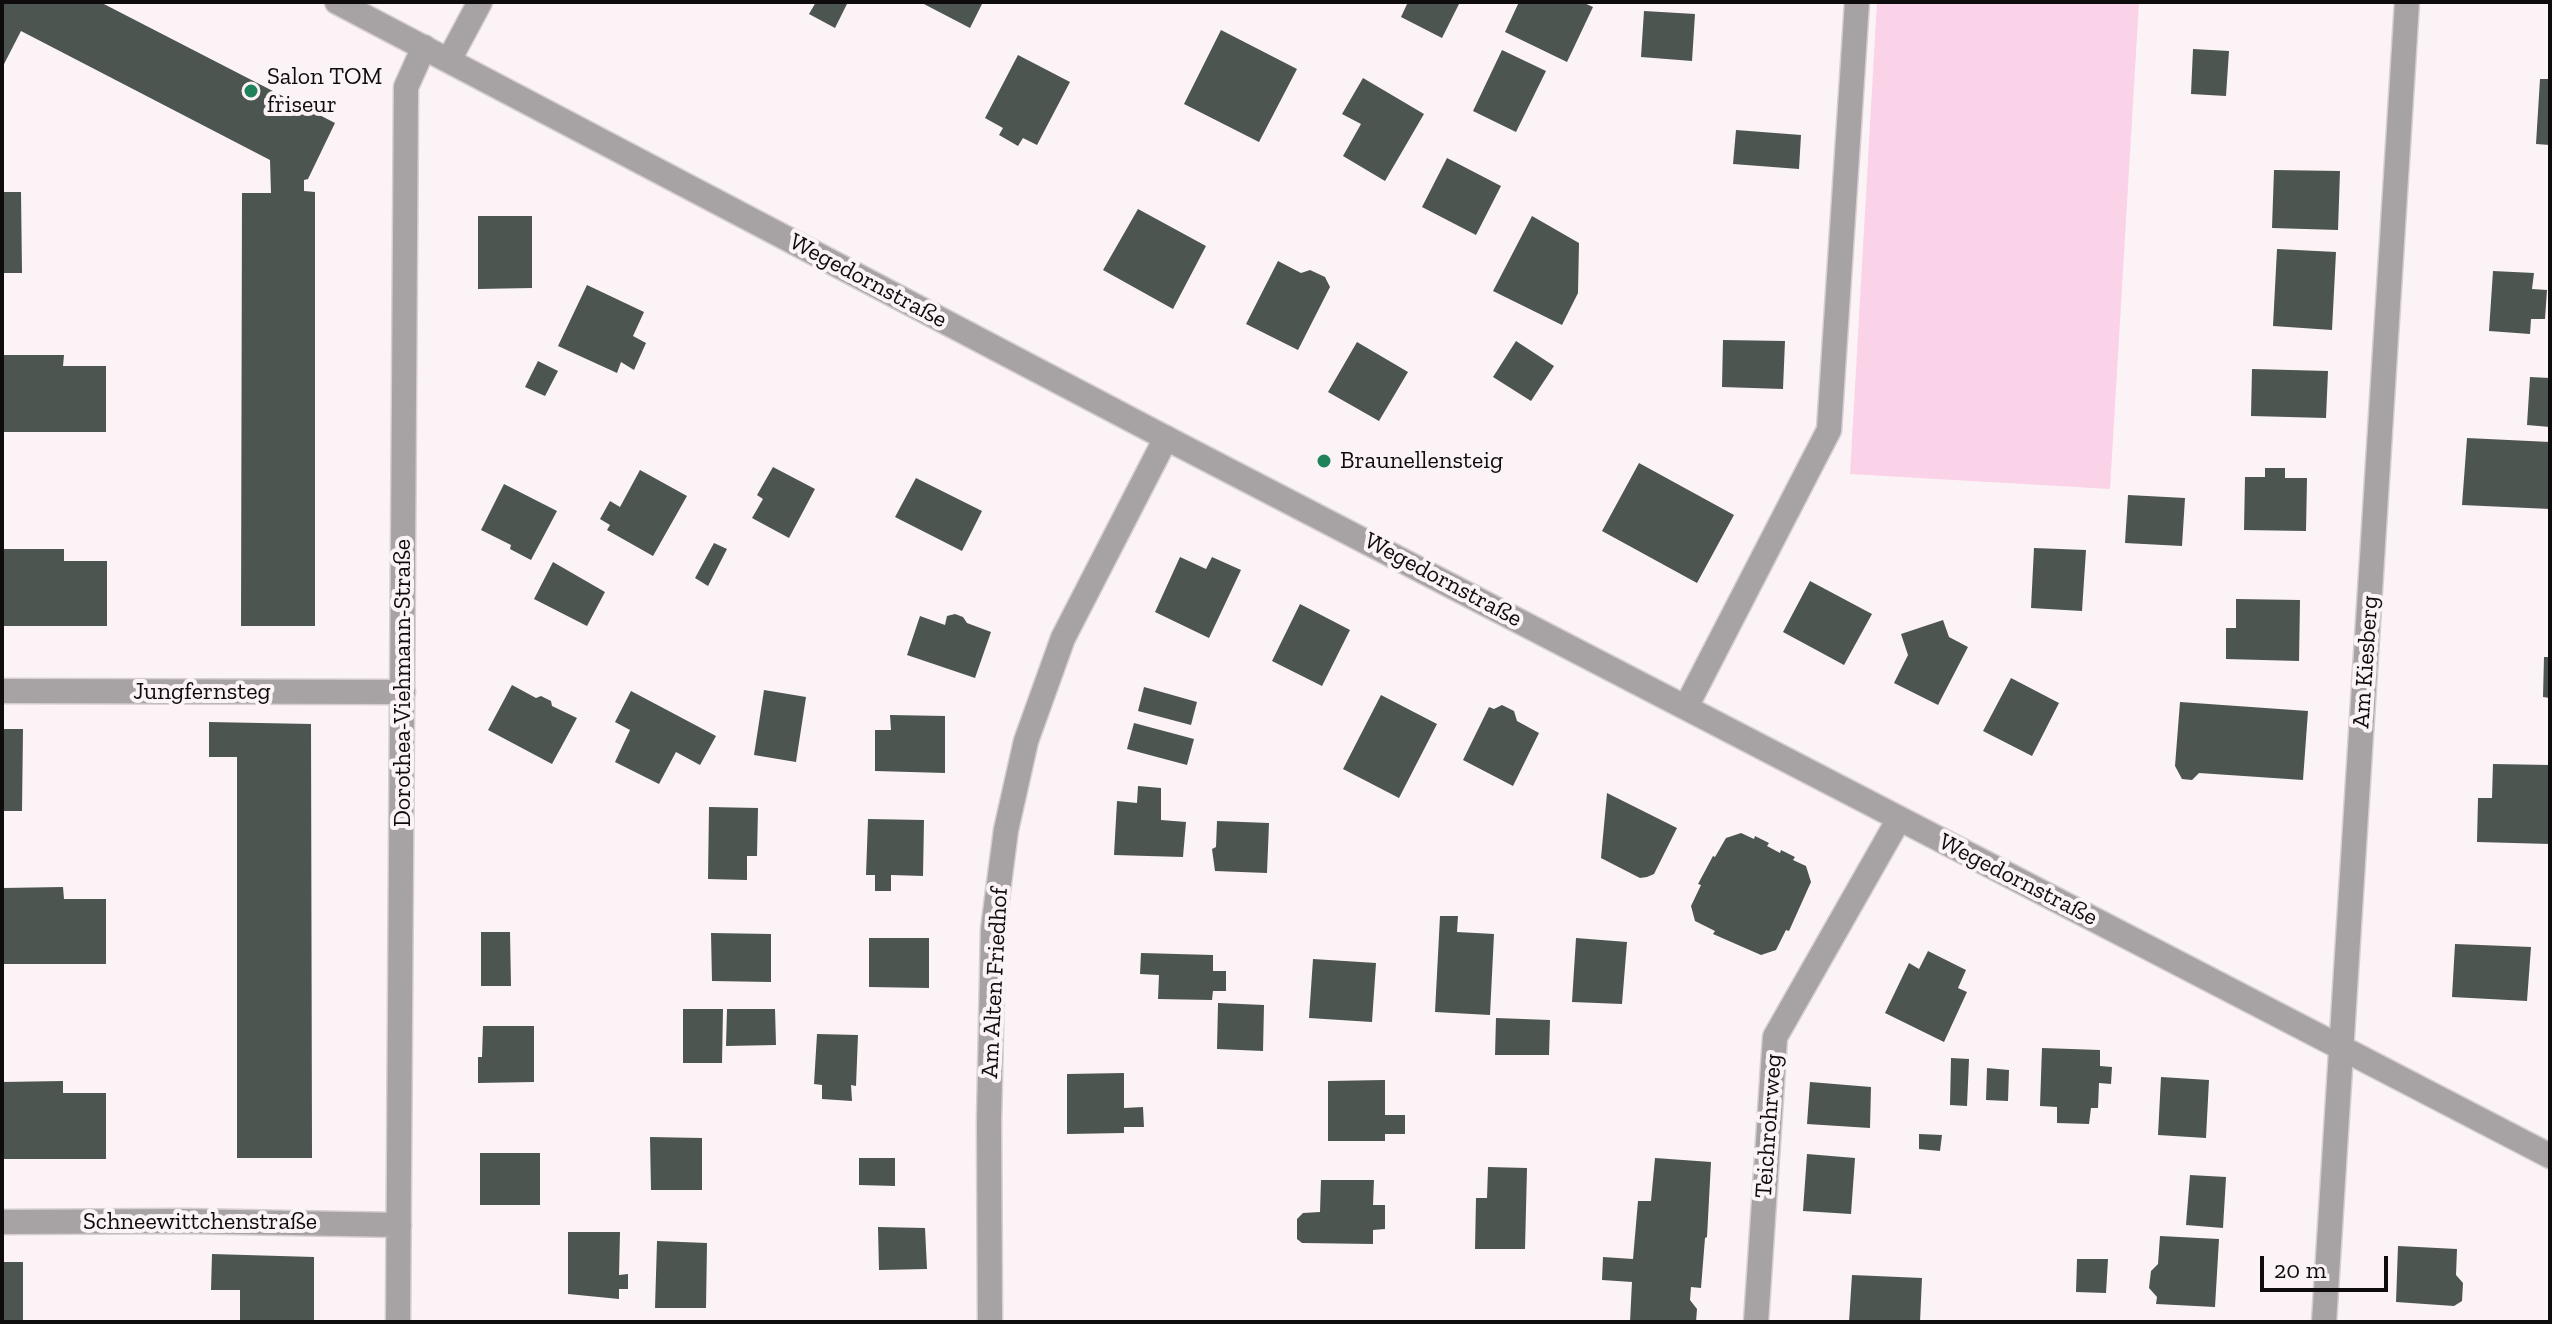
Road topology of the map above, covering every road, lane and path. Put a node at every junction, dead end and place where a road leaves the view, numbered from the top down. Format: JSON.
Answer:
{"nodes":[{"id":1,"x":337,"y":2,"type":"edge"},
{"id":2,"x":480,"y":2,"type":"edge"},
{"id":3,"x":1857,"y":2,"type":"edge"},
{"id":4,"x":2407,"y":2,"type":"edge"},
{"id":5,"x":424,"y":47,"type":"junction"},
{"id":6,"x":449,"y":60,"type":"junction"},
{"id":7,"x":1166,"y":438,"type":"junction"},
{"id":8,"x":2,"y":691,"type":"edge"},
{"id":9,"x":403,"y":692,"type":"junction"},
{"id":10,"x":1686,"y":707,"type":"junction"},
{"id":11,"x":1899,"y":819,"type":"junction"},
{"id":12,"x":2341,"y":1047,"type":"junction"},
{"id":13,"x":2550,"y":1156,"type":"edge"},
{"id":14,"x":2,"y":1222,"type":"edge"},
{"id":15,"x":399,"y":1225,"type":"junction"},
{"id":16,"x":398,"y":1322,"type":"edge"},
{"id":17,"x":990,"y":1322,"type":"edge"},
{"id":18,"x":1756,"y":1322,"type":"edge"},
{"id":19,"x":2324,"y":1322,"type":"edge"}],
"edges":[{"from":1,"to":5,"type":"street","name":"Wegedornstraße"},
{"from":2,"to":6,"type":"street"},
{"from":3,"to":10,"type":"street"},
{"from":4,"to":12,"type":"street","name":"Am Kiesberg"},
{"from":5,"to":6,"type":"street","name":"Wegedornstraße"},
{"from":5,"to":9,"type":"street","name":"Dorothea-Viehmann-Straße"},
{"from":6,"to":7,"type":"street","name":"Wegedornstraße"},
{"from":7,"to":10,"type":"street","name":"Wegedornstraße"},
{"from":7,"to":17,"type":"street","name":"Am Alten Friedhof"},
{"from":8,"to":9,"type":"street","name":"Jungfernsteg"},
{"from":9,"to":15,"type":"street","name":"Dorothea-Viehmann-Straße"},
{"from":10,"to":11,"type":"street","name":"Wegedornstraße"},
{"from":11,"to":12,"type":"street","name":"Wegedornstraße"},
{"from":11,"to":18,"type":"street","name":"Teichrohrweg"},
{"from":12,"to":13,"type":"street","name":"Wegedornstraße"},
{"from":12,"to":19,"type":"street","name":"Am Kiesberg"},
{"from":14,"to":15,"type":"street","name":"Schneewittchenstraße"},
{"from":15,"to":16,"type":"street","name":"Dorothea-Viehmann-Straße"}]}
